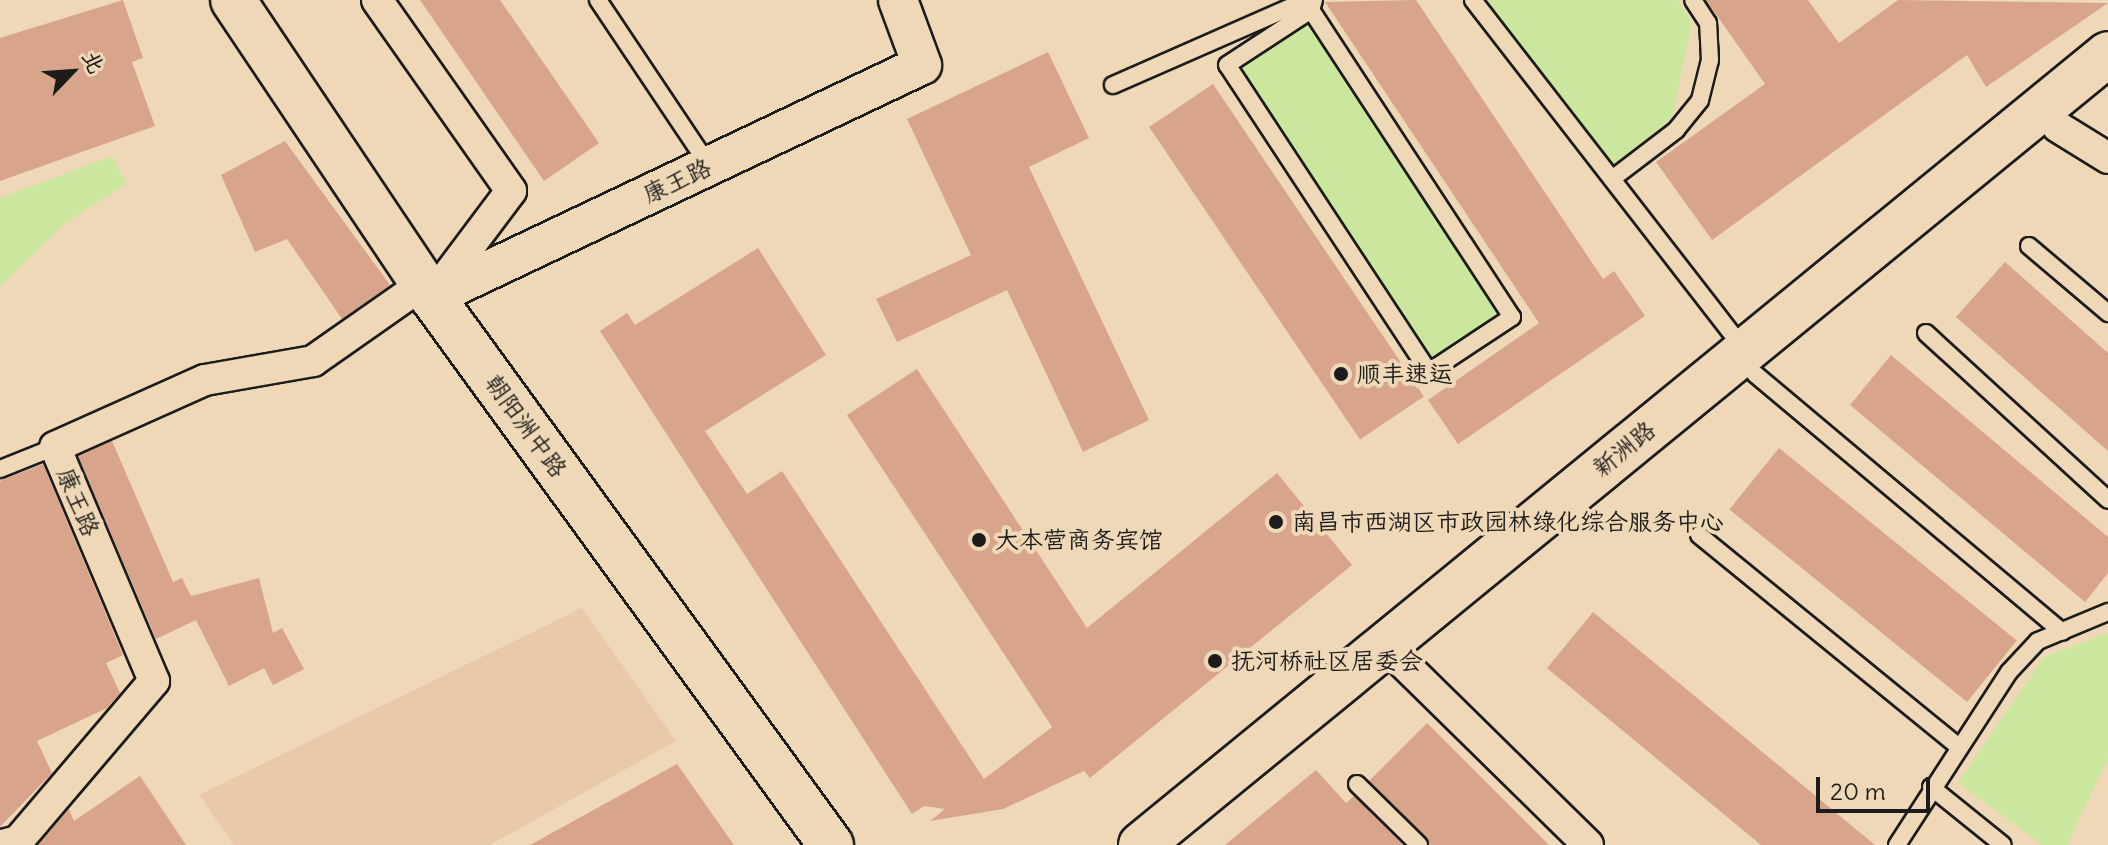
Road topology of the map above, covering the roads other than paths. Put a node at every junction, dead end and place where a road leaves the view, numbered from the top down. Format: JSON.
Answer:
{"nodes":[{"id":1,"x":233,"y":0,"type":"edge"},
{"id":2,"x":377,"y":0,"type":"edge"},
{"id":3,"x":598,"y":0,"type":"edge"},
{"id":4,"x":898,"y":0,"type":"edge"},
{"id":5,"x":1473,"y":0,"type":"edge"},
{"id":6,"x":1693,"y":0,"type":"edge"},
{"id":7,"x":1311,"y":3,"type":"edge"},
{"id":8,"x":2108,"y":54,"type":"edge"},
{"id":9,"x":1113,"y":85,"type":"dead end"},
{"id":10,"x":2108,"y":86,"type":"edge"},
{"id":11,"x":2058,"y":127,"type":"junction"},
{"id":12,"x":2108,"y":158,"type":"edge"},
{"id":13,"x":709,"y":166,"type":"junction"},
{"id":14,"x":1612,"y":179,"type":"junction"},
{"id":15,"x":2029,"y":246,"type":"dead end"},
{"id":16,"x":427,"y":290,"type":"junction"},
{"id":17,"x":2108,"y":313,"type":"edge"},
{"id":18,"x":1926,"y":333,"type":"dead end"},
{"id":19,"x":1750,"y":362,"type":"junction"},
{"id":20,"x":55,"y":447,"type":"junction"},
{"id":21,"x":0,"y":469,"type":"edge"},
{"id":22,"x":2108,"y":500,"type":"edge"},
{"id":23,"x":1699,"y":535,"type":"dead end"},
{"id":24,"x":2108,"y":612,"type":"edge"},
{"id":25,"x":2062,"y":632,"type":"junction"},
{"id":26,"x":1401,"y":661,"type":"junction"},
{"id":27,"x":1958,"y":746,"type":"junction"},
{"id":28,"x":1357,"y":784,"type":"dead end"},
{"id":29,"x":1931,"y":787,"type":"junction"},
{"id":30,"x":2,"y":845,"type":"edge"},
{"id":31,"x":831,"y":845,"type":"edge"},
{"id":32,"x":1141,"y":845,"type":"edge"},
{"id":33,"x":1176,"y":845,"type":"edge"},
{"id":34,"x":1419,"y":845,"type":"edge"},
{"id":35,"x":1588,"y":845,"type":"edge"},
{"id":36,"x":1897,"y":845,"type":"edge"},
{"id":37,"x":2003,"y":845,"type":"edge"}],
"edges":[{"from":1,"to":16,"type":"main road","name":"朝阳洲中路"},
{"from":2,"to":16,"type":"street"},
{"from":3,"to":13,"type":"lane"},
{"from":4,"to":13,"type":"street","name":"康王路"},
{"from":5,"to":14,"type":"lane"},
{"from":6,"to":14,"type":"lane"},
{"from":7,"to":7,"type":"lane"},
{"from":7,"to":9,"type":"lane"},
{"from":8,"to":19,"type":"main road","name":"新洲路"},
{"from":10,"to":11,"type":"main road","name":"新洲路"},
{"from":11,"to":12,"type":"street"},
{"from":11,"to":19,"type":"main road","name":"新洲路"},
{"from":13,"to":16,"type":"street","name":"康王路"},
{"from":14,"to":19,"type":"lane"},
{"from":15,"to":17,"type":"lane"},
{"from":16,"to":20,"type":"street","name":"康王路"},
{"from":16,"to":31,"type":"main road","name":"朝阳洲中路"},
{"from":18,"to":22,"type":"lane"},
{"from":19,"to":25,"type":"lane"},
{"from":19,"to":26,"type":"main road","name":"新洲路"},
{"from":19,"to":32,"type":"main road","name":"新洲路"},
{"from":20,"to":21,"type":"lane"},
{"from":20,"to":30,"type":"street","name":"康王路"},
{"from":23,"to":27,"type":"lane"},
{"from":24,"to":25,"type":"lane"},
{"from":25,"to":27,"type":"lane"},
{"from":26,"to":33,"type":"main road","name":"新洲路"},
{"from":26,"to":35,"type":"street"},
{"from":27,"to":29,"type":"lane"},
{"from":28,"to":34,"type":"lane"},
{"from":29,"to":36,"type":"lane"},
{"from":29,"to":37,"type":"lane"}]}
